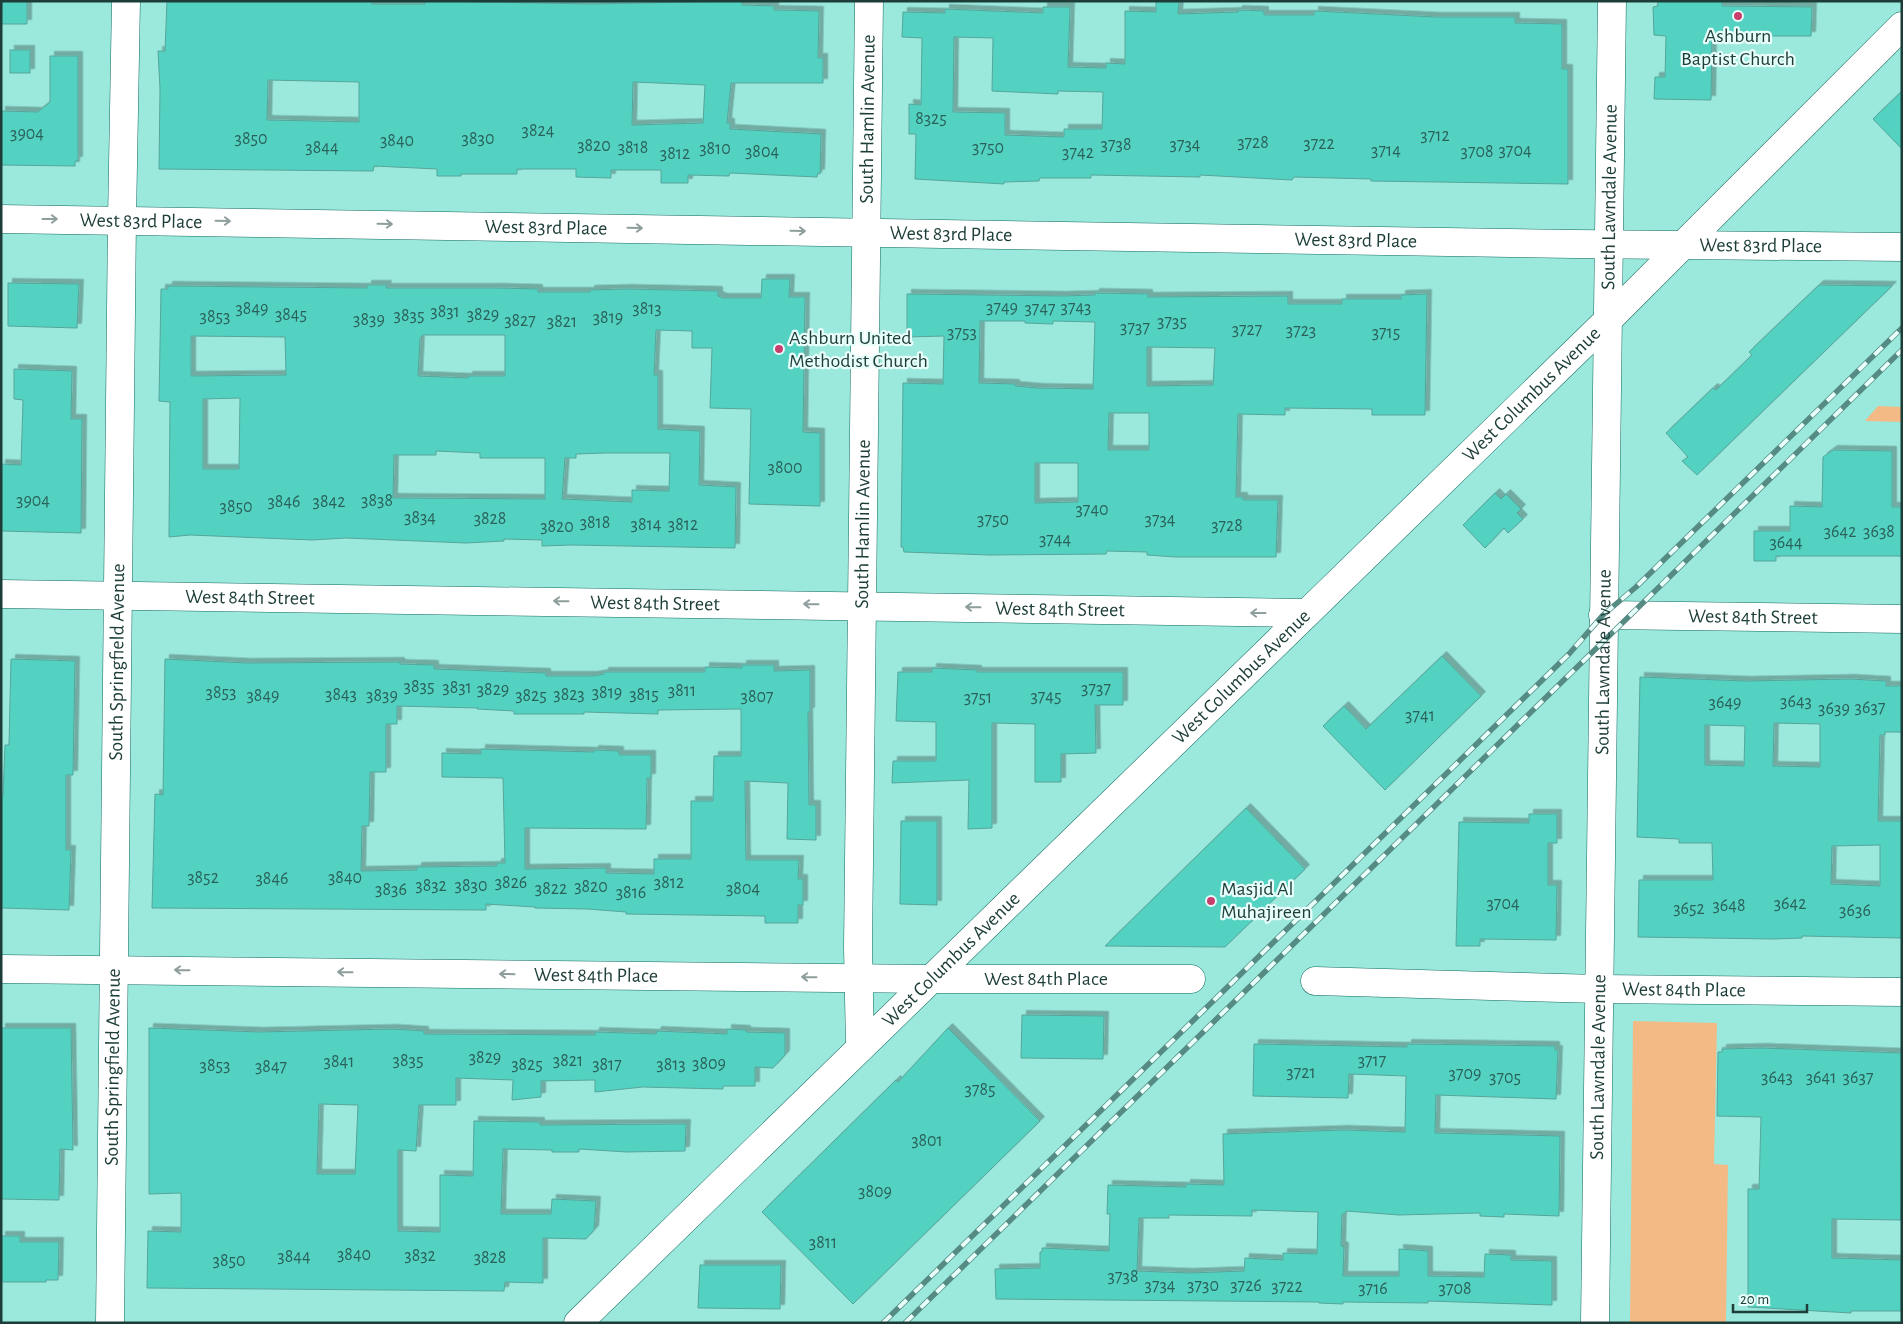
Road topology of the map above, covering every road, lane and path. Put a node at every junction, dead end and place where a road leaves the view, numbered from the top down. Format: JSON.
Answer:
{"nodes":[{"id":1,"x":126,"y":1,"type":"edge"},
{"id":2,"x":869,"y":1,"type":"edge"},
{"id":3,"x":1612,"y":1,"type":"edge"},
{"id":4,"x":1902,"y":26,"type":"edge"},
{"id":5,"x":1,"y":219,"type":"edge"},
{"id":6,"x":122,"y":219,"type":"junction"},
{"id":7,"x":866,"y":232,"type":"junction"},
{"id":8,"x":1608,"y":244,"type":"junction"},
{"id":9,"x":1682,"y":244,"type":"junction"},
{"id":10,"x":1902,"y":247,"type":"edge"},
{"id":11,"x":1607,"y":320,"type":"junction"},
{"id":12,"x":1,"y":594,"type":"edge"},
{"id":13,"x":118,"y":595,"type":"junction"},
{"id":14,"x":862,"y":605,"type":"junction"},
{"id":15,"x":1307,"y":613,"type":"junction"},
{"id":16,"x":1603,"y":615,"type":"junction"},
{"id":17,"x":1902,"y":619,"type":"edge"},
{"id":18,"x":1,"y":968,"type":"edge"},
{"id":19,"x":114,"y":970,"type":"junction"},
{"id":20,"x":858,"y":977,"type":"junction"},
{"id":21,"x":932,"y":978,"type":"junction"},
{"id":22,"x":1192,"y":979,"type":"dead end"},
{"id":23,"x":1314,"y":981,"type":"dead end"},
{"id":24,"x":1599,"y":989,"type":"junction"},
{"id":25,"x":1902,"y":992,"type":"edge"},
{"id":26,"x":860,"y":1048,"type":"junction"},
{"id":27,"x":110,"y":1323,"type":"edge"},
{"id":28,"x":578,"y":1323,"type":"edge"},
{"id":29,"x":1594,"y":1323,"type":"edge"}],
"edges":[{"from":1,"to":6,"type":"street","name":"South Springfield Avenue"},
{"from":2,"to":7,"type":"street","name":"South Hamlin Avenue"},
{"from":3,"to":8,"type":"street","name":"South Lawndale Avenue"},
{"from":4,"to":9,"type":"street","name":"West Columbus Avenue"},
{"from":5,"to":6,"type":"street","name":"West 83rd Place","one_way":true},
{"from":6,"to":7,"type":"street","name":"West 83rd Place","one_way":true},
{"from":6,"to":13,"type":"street","name":"South Springfield Avenue"},
{"from":7,"to":8,"type":"street","name":"West 83rd Place"},
{"from":7,"to":14,"type":"street","name":"South Hamlin Avenue"},
{"from":8,"to":9,"type":"street","name":"West 83rd Place"},
{"from":8,"to":11,"type":"street","name":"South Lawndale Avenue"},
{"from":9,"to":10,"type":"street","name":"West 83rd Place"},
{"from":9,"to":11,"type":"street","name":"West Columbus Avenue"},
{"from":11,"to":15,"type":"street","name":"West Columbus Avenue"},
{"from":11,"to":16,"type":"street","name":"South Lawndale Avenue"},
{"from":12,"to":13,"type":"street","name":"West 84th Street"},
{"from":14,"to":13,"type":"street","name":"West 84th Street","one_way":true},
{"from":13,"to":19,"type":"street","name":"South Springfield Avenue"},
{"from":15,"to":14,"type":"street","name":"West 84th Street","one_way":true},
{"from":14,"to":20,"type":"street","name":"South Hamlin Avenue"},
{"from":15,"to":21,"type":"street","name":"West Columbus Avenue"},
{"from":16,"to":17,"type":"street","name":"West 84th Street"},
{"from":16,"to":24,"type":"street","name":"South Lawndale Avenue"},
{"from":18,"to":19,"type":"street","name":"West 84th Place"},
{"from":20,"to":19,"type":"street","name":"West 84th Place","one_way":true},
{"from":19,"to":27,"type":"street","name":"South Springfield Avenue"},
{"from":20,"to":21,"type":"street","name":"West 84th Place"},
{"from":20,"to":26,"type":"street","name":"South Hamlin Avenue"},
{"from":21,"to":22,"type":"street","name":"West 84th Place"},
{"from":21,"to":26,"type":"street","name":"West Columbus Avenue"},
{"from":23,"to":24,"type":"street","name":"West 84th Place"},
{"from":24,"to":25,"type":"street","name":"West 84th Place"},
{"from":24,"to":29,"type":"street","name":"South Lawndale Avenue"},
{"from":26,"to":28,"type":"street","name":"West Columbus Avenue"}]}
